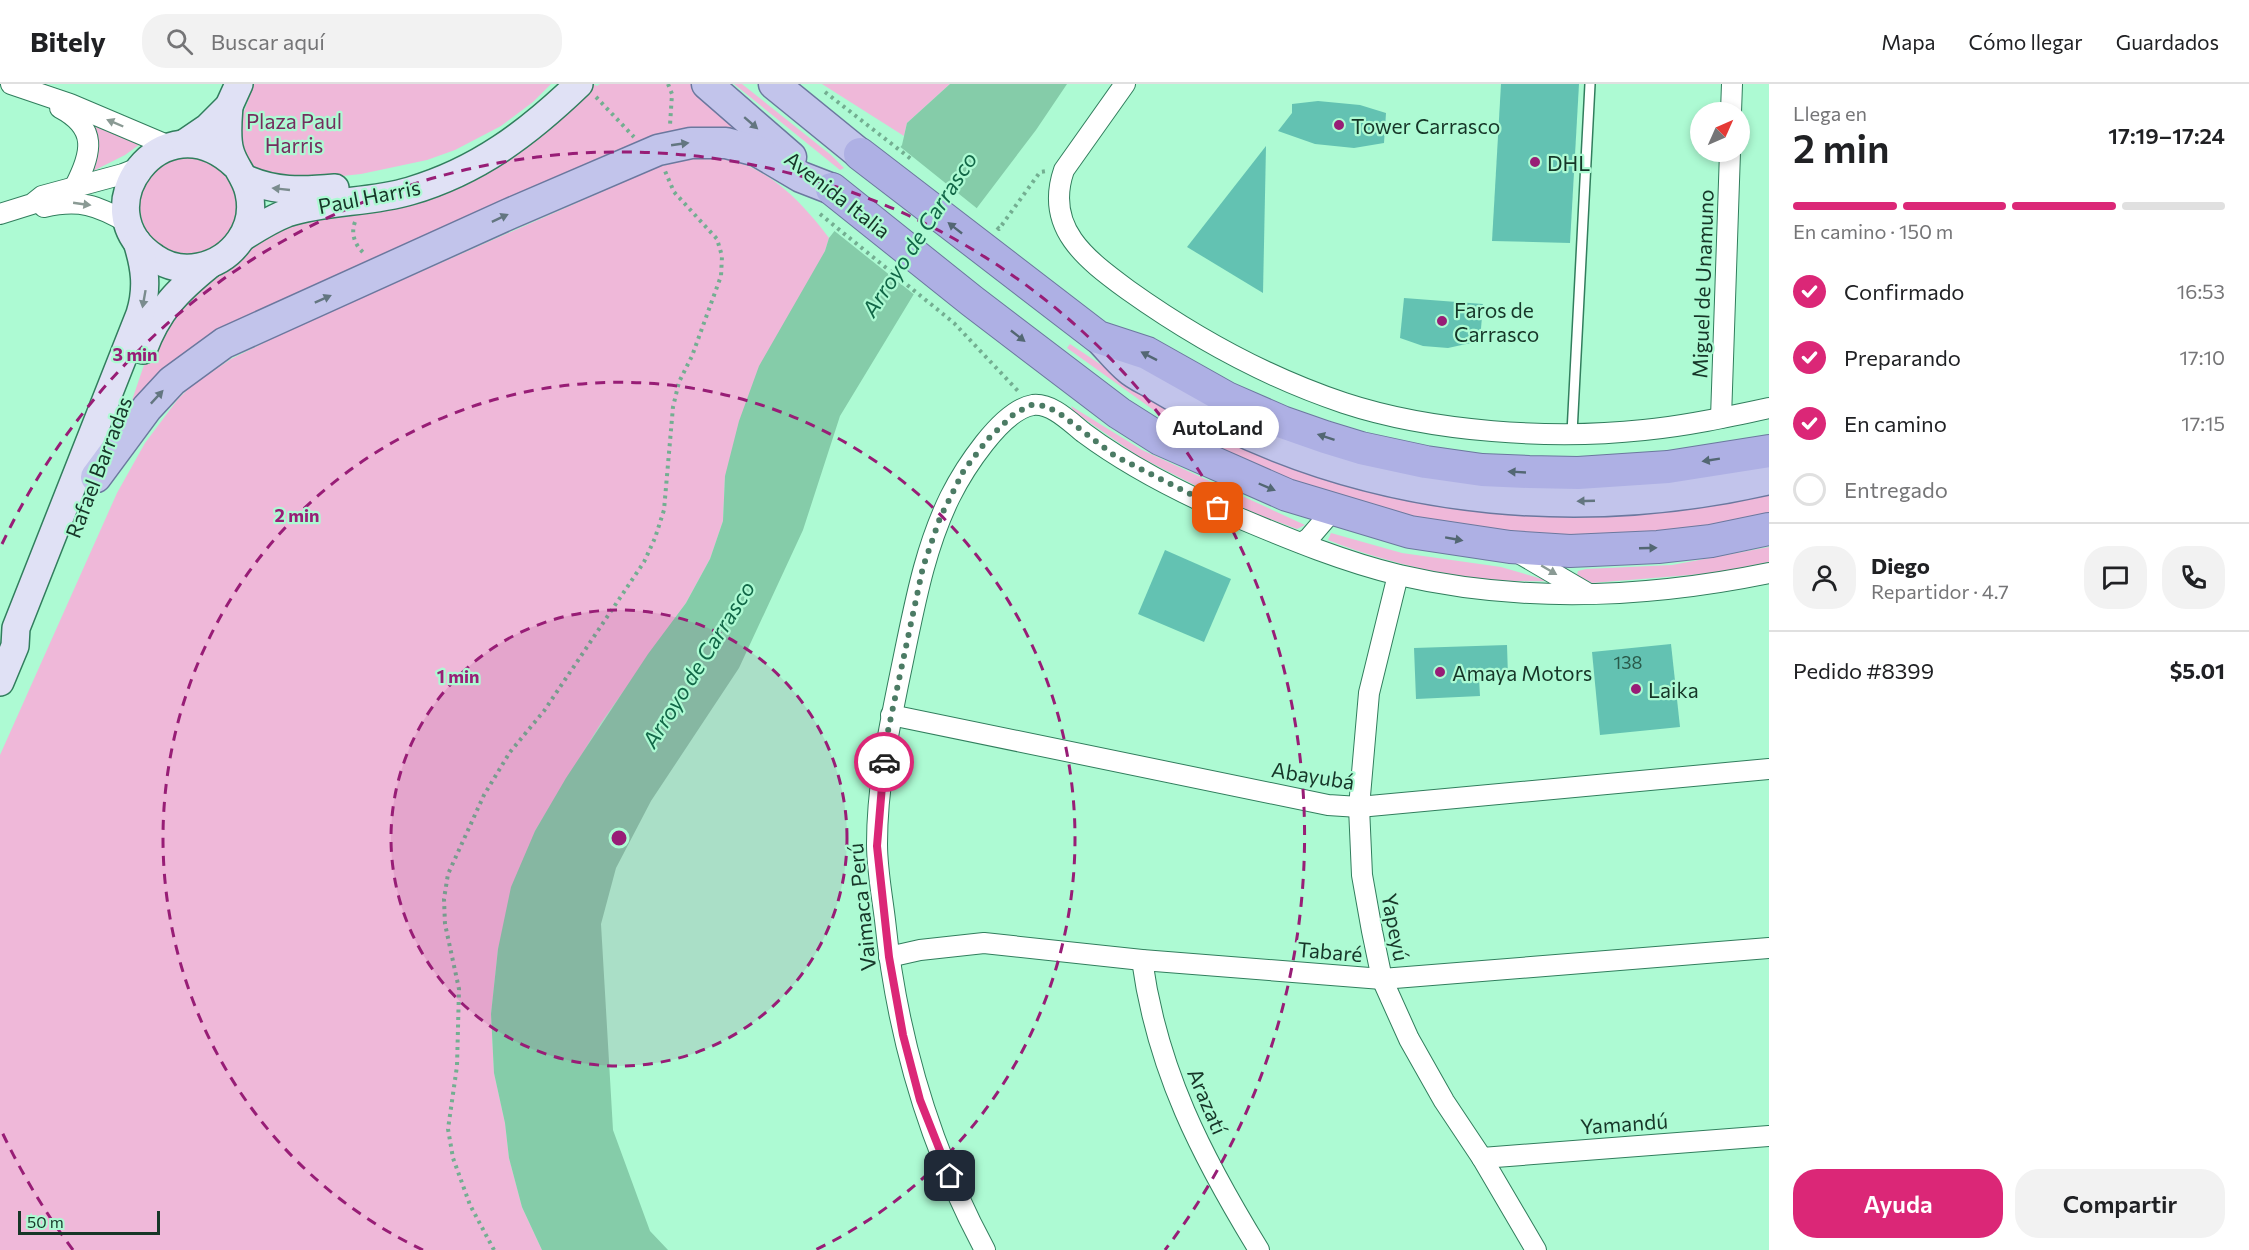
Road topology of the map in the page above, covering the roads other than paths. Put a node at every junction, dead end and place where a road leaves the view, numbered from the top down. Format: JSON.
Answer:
{"nodes":[{"id":1,"x":11,"y":84,"type":"edge"},
{"id":2,"x":562,"y":84,"type":"edge"},
{"id":3,"x":707,"y":84,"type":"edge"},
{"id":4,"x":774,"y":84,"type":"edge"},
{"id":5,"x":1125,"y":84,"type":"edge"},
{"id":6,"x":1590,"y":84,"type":"edge"},
{"id":7,"x":1732,"y":84,"type":"edge"},
{"id":8,"x":584,"y":87,"type":"edge"},
{"id":9,"x":40,"y":95,"type":"junction"},
{"id":10,"x":234,"y":95,"type":"edge"},
{"id":11,"x":1731,"y":102,"type":"edge"},
{"id":12,"x":868,"y":143,"type":"joint"},
{"id":13,"x":177,"y":145,"type":"junction"},
{"id":14,"x":1730,"y":162,"type":"edge"},
{"id":15,"x":138,"y":168,"type":"junction"},
{"id":16,"x":239,"y":172,"type":"junction"},
{"id":17,"x":75,"y":186,"type":"junction"},
{"id":18,"x":824,"y":199,"type":"junction"},
{"id":19,"x":32,"y":204,"type":"junction"},
{"id":20,"x":0,"y":214,"type":"edge"},
{"id":21,"x":133,"y":232,"type":"junction"},
{"id":22,"x":243,"y":237,"type":"junction"},
{"id":23,"x":209,"y":265,"type":"junction"},
{"id":24,"x":1098,"y":337,"type":"junction"},
{"id":25,"x":1769,"y":408,"type":"edge"},
{"id":26,"x":1721,"y":418,"type":"junction"},
{"id":27,"x":1572,"y":433,"type":"junction"},
{"id":28,"x":1769,"y":451,"type":"edge"},
{"id":29,"x":96,"y":477,"type":"junction"},
{"id":30,"x":1769,"y":479,"type":"edge"},
{"id":31,"x":1333,"y":510,"type":"junction"},
{"id":32,"x":1769,"y":530,"type":"edge"},
{"id":33,"x":1302,"y":543,"type":"junction"},
{"id":34,"x":1510,"y":547,"type":"junction"},
{"id":35,"x":1769,"y":573,"type":"edge"},
{"id":36,"x":1398,"y":574,"type":"junction"},
{"id":37,"x":1589,"y":594,"type":"junction"},
{"id":38,"x":15,"y":646,"type":"junction"},
{"id":39,"x":0,"y":682,"type":"edge"},
{"id":40,"x":891,"y":715,"type":"junction"},
{"id":41,"x":1769,"y":769,"type":"edge"},
{"id":42,"x":1359,"y":807,"type":"junction"},
{"id":43,"x":1769,"y":948,"type":"edge"},
{"id":44,"x":889,"y":957,"type":"junction"},
{"id":45,"x":1142,"y":960,"type":"junction"},
{"id":46,"x":1382,"y":979,"type":"junction"},
{"id":47,"x":1769,"y":1136,"type":"edge"},
{"id":48,"x":1482,"y":1158,"type":"junction"},
{"id":49,"x":985,"y":1250,"type":"edge"},
{"id":50,"x":1259,"y":1250,"type":"edge"},
{"id":51,"x":1536,"y":1250,"type":"edge"}],
"edges":[{"from":1,"to":9,"type":"street"},
{"from":2,"to":16,"type":"main road","name":"Paul Harris","one_way":true},
{"from":3,"to":18,"type":"main road","name":"Avenida Italia","one_way":true},
{"from":4,"to":12,"type":"main road"},
{"from":5,"to":27,"type":"street"},
{"from":6,"to":27,"type":"lane"},
{"from":7,"to":11,"type":"street"},
{"from":8,"to":22,"type":"main road","name":"Paul Harris"},
{"from":13,"to":9,"type":"street","one_way":true},
{"from":9,"to":17,"type":"street"},
{"from":10,"to":13,"type":"main road","name":"Rafael Barradas"},
{"from":10,"to":16,"type":"main road","name":"Rafael Barradas"},
{"from":24,"to":12,"type":"highway","one_way":true},
{"from":13,"to":15,"type":"main road","name":"Rafael Barradas"},
{"from":13,"to":16,"type":"main road"},
{"from":14,"to":26,"type":"street","name":"Miguel de Unamuno"},
{"from":15,"to":17,"type":"street"},
{"from":15,"to":21,"type":"main road","name":"Rafael Barradas"},
{"from":16,"to":22,"type":"main road","name":"Rafael Barradas"},
{"from":17,"to":19,"type":"street"},
{"from":29,"to":18,"type":"main road","one_way":true},
{"from":18,"to":31,"type":"highway","name":"Avenida Italia","one_way":true},
{"from":19,"to":20,"type":"street"},
{"from":19,"to":21,"type":"street","one_way":true},
{"from":21,"to":23,"type":"main road","name":"Rafael Barradas"},
{"from":21,"to":38,"type":"main road","name":"Rafael Barradas","one_way":true},
{"from":22,"to":23,"type":"main road","name":"Rafael Barradas"},
{"from":23,"to":29,"type":"main road","name":"Rafael Barradas"},
{"from":28,"to":24,"type":"highway","one_way":true},
{"from":30,"to":24,"type":"main road","one_way":true},
{"from":25,"to":26,"type":"street"},
{"from":26,"to":27,"type":"street"},
{"from":29,"to":38,"type":"main road","name":"Rafael Barradas"},
{"from":31,"to":33,"type":"street"},
{"from":31,"to":34,"type":"highway","name":"Avenida Italia","one_way":true},
{"from":34,"to":32,"type":"highway","name":"Avenida Italia","one_way":true},
{"from":33,"to":36,"type":"street"},
{"from":33,"to":40,"type":"street","name":"Vaimaca Perú"},
{"from":34,"to":37,"type":"street","one_way":true},
{"from":35,"to":37,"type":"street"},
{"from":36,"to":37,"type":"street"},
{"from":36,"to":42,"type":"street","name":"Yapeyú"},
{"from":38,"to":39,"type":"main road","name":"Rafael Barradas"},
{"from":40,"to":42,"type":"street","name":"Abayubá"},
{"from":40,"to":44,"type":"street","name":"Vaimaca Perú"},
{"from":41,"to":42,"type":"street","name":"Abayubá"},
{"from":42,"to":46,"type":"street","name":"Yapeyú"},
{"from":43,"to":46,"type":"street","name":"Tabaré"},
{"from":44,"to":45,"type":"street","name":"Tabaré"},
{"from":44,"to":49,"type":"street","name":"Vaimaca Perú"},
{"from":45,"to":46,"type":"street","name":"Tabaré"},
{"from":45,"to":50,"type":"street","name":"Arazatí"},
{"from":46,"to":48,"type":"street","name":"Yapeyú"},
{"from":47,"to":48,"type":"street","name":"Yamandú"},
{"from":48,"to":51,"type":"street","name":"Yapeyú"}]}
